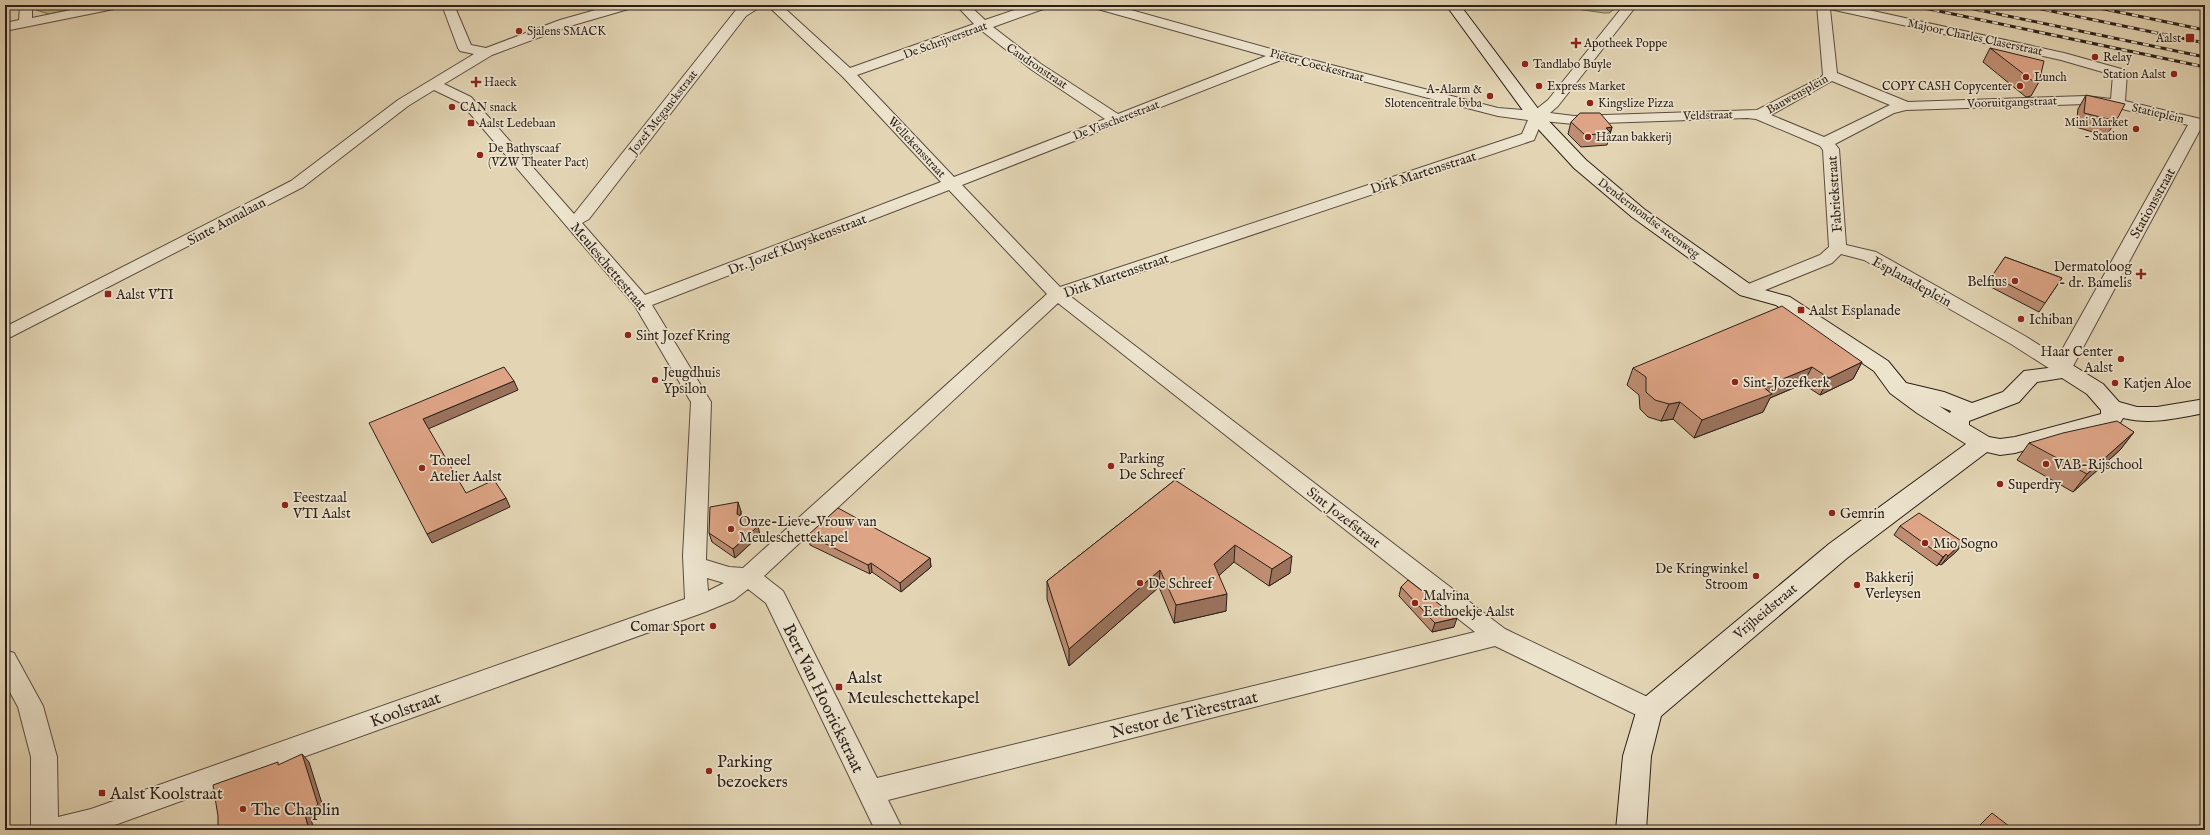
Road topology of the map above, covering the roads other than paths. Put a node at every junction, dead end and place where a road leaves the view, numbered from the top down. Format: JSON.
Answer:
{"nodes":[{"id":1,"x":26,"y":5,"type":"edge"},
{"id":2,"x":114,"y":5,"type":"edge"},
{"id":3,"x":448,"y":5,"type":"edge"},
{"id":4,"x":628,"y":5,"type":"edge"},
{"id":5,"x":757,"y":5,"type":"edge"},
{"id":6,"x":773,"y":5,"type":"edge"},
{"id":7,"x":962,"y":5,"type":"edge"},
{"id":8,"x":1041,"y":5,"type":"edge"},
{"id":9,"x":1099,"y":5,"type":"edge"},
{"id":10,"x":1453,"y":5,"type":"edge"},
{"id":11,"x":1631,"y":5,"type":"edge"},
{"id":12,"x":1823,"y":5,"type":"edge"},
{"id":13,"x":1828,"y":5,"type":"edge"},
{"id":14,"x":25,"y":23,"type":"junction"},
{"id":15,"x":5,"y":27,"type":"edge"},
{"id":16,"x":983,"y":27,"type":"junction"},
{"id":17,"x":487,"y":52,"type":"junction"},
{"id":18,"x":1280,"y":56,"type":"junction"},
{"id":19,"x":2120,"y":73,"type":"joint"},
{"id":20,"x":848,"y":74,"type":"junction"},
{"id":21,"x":1830,"y":75,"type":"junction"},
{"id":22,"x":432,"y":84,"type":"junction"},
{"id":23,"x":2118,"y":104,"type":"junction"},
{"id":24,"x":1906,"y":106,"type":"junction"},
{"id":25,"x":1759,"y":115,"type":"junction"},
{"id":26,"x":1536,"y":116,"type":"junction"},
{"id":27,"x":1118,"y":120,"type":"junction"},
{"id":28,"x":2201,"y":123,"type":"edge"},
{"id":29,"x":1824,"y":143,"type":"junction"},
{"id":30,"x":951,"y":183,"type":"junction"},
{"id":31,"x":572,"y":222,"type":"junction"},
{"id":32,"x":1838,"y":248,"type":"junction"},
{"id":33,"x":1747,"y":291,"type":"junction"},
{"id":34,"x":1058,"y":294,"type":"junction"},
{"id":35,"x":642,"y":304,"type":"junction"},
{"id":36,"x":5,"y":334,"type":"edge"},
{"id":37,"x":2062,"y":368,"type":"junction"},
{"id":38,"x":1898,"y":388,"type":"junction"},
{"id":39,"x":2205,"y":406,"type":"edge"},
{"id":40,"x":2112,"y":408,"type":"junction"},
{"id":41,"x":1973,"y":412,"type":"junction"},
{"id":42,"x":1958,"y":428,"type":"junction"},
{"id":43,"x":1983,"y":443,"type":"junction"},
{"id":44,"x":694,"y":566,"type":"junction"},
{"id":45,"x":748,"y":577,"type":"junction"},
{"id":46,"x":697,"y":605,"type":"junction"},
{"id":47,"x":1497,"y":636,"type":"junction"},
{"id":48,"x":5,"y":660,"type":"edge"},
{"id":49,"x":1649,"y":710,"type":"junction"},
{"id":50,"x":871,"y":792,"type":"junction"},
{"id":51,"x":46,"y":830,"type":"edge"},
{"id":52,"x":57,"y":830,"type":"edge"},
{"id":53,"x":889,"y":830,"type":"edge"},
{"id":54,"x":1631,"y":830,"type":"edge"}],
"edges":[{"from":1,"to":14,"type":"street"},
{"from":2,"to":14,"type":"street"},
{"from":3,"to":17,"type":"street"},
{"from":4,"to":17,"type":"street","name":"Sinte Annalaan"},
{"from":5,"to":31,"type":"street","name":"Jozef Meganckstraat"},
{"from":6,"to":20,"type":"street","name":"Wellekensstraat"},
{"from":7,"to":16,"type":"street","name":"Caudronstraat"},
{"from":8,"to":16,"type":"street","name":"De Schrijverstraat"},
{"from":9,"to":18,"type":"street","name":"Pieter Coeckestraat"},
{"from":10,"to":26,"type":"street","name":"Dendermondse steenweg"},
{"from":11,"to":26,"type":"street"},
{"from":12,"to":21,"type":"street"},
{"from":13,"to":19,"type":"street","name":"Majoor Charles Claserstraat"},
{"from":14,"to":15,"type":"street"},
{"from":16,"to":20,"type":"street","name":"De Schrijverstraat"},
{"from":16,"to":27,"type":"street","name":"Caudronstraat"},
{"from":17,"to":22,"type":"street","name":"Sinte Annalaan"},
{"from":18,"to":26,"type":"street","name":"Pieter Coeckestraat"},
{"from":18,"to":27,"type":"street","name":"De Visscherestraat"},
{"from":19,"to":23,"type":"street","name":"Statieplein"},
{"from":20,"to":30,"type":"street","name":"Wellekensstraat"},
{"from":21,"to":24,"type":"street","name":"Bauwensplein"},
{"from":21,"to":25,"type":"street","name":"Bauwensplein"},
{"from":22,"to":31,"type":"street","name":"Meuleschettestraat"},
{"from":22,"to":36,"type":"street","name":"Sinte Annalaan"},
{"from":23,"to":24,"type":"street","name":"Vooruitgangstraat"},
{"from":23,"to":28,"type":"street","name":"Statieplein"},
{"from":24,"to":29,"type":"street"},
{"from":25,"to":26,"type":"street","name":"Veldstraat"},
{"from":25,"to":29,"type":"street","name":"Bauwensplein"},
{"from":26,"to":33,"type":"street","name":"Dendermondse steenweg"},
{"from":26,"to":34,"type":"street","name":"Dirk Martensstraat"},
{"from":27,"to":30,"type":"street","name":"De Visscherestraat"},
{"from":28,"to":37,"type":"street","name":"Stationsstraat"},
{"from":29,"to":32,"type":"street","name":"Fabriekstraat"},
{"from":30,"to":34,"type":"street","name":"Wellekensstraat"},
{"from":30,"to":35,"type":"street","name":"Dr. Jozef Kluyskensstraat"},
{"from":31,"to":35,"type":"street","name":"Meuleschettestraat"},
{"from":32,"to":33,"type":"street"},
{"from":32,"to":37,"type":"street","name":"Esplanadeplein"},
{"from":33,"to":38,"type":"street"},
{"from":34,"to":45,"type":"street","name":"Dirk Martensstraat"},
{"from":34,"to":47,"type":"street","name":"Sint Jozefstraat"},
{"from":35,"to":44,"type":"street","name":"Meuleschettestraat"},
{"from":37,"to":40,"type":"street","name":"Esplanadeplein"},
{"from":37,"to":41,"type":"street"},
{"from":38,"to":41,"type":"street"},
{"from":38,"to":42,"type":"street"},
{"from":39,"to":40,"type":"street"},
{"from":40,"to":43,"type":"street"},
{"from":41,"to":42,"type":"street"},
{"from":42,"to":43,"type":"street"},
{"from":43,"to":49,"type":"street","name":"Vrijheidstraat"},
{"from":44,"to":45,"type":"street"},
{"from":44,"to":46,"type":"street","name":"Meuleschettestraat"},
{"from":45,"to":46,"type":"street","name":"Koolstraat"},
{"from":45,"to":50,"type":"street","name":"Bert Van Hoorickstraat"},
{"from":46,"to":52,"type":"street","name":"Koolstraat"},
{"from":47,"to":49,"type":"street","name":"Sint Jozefstraat"},
{"from":47,"to":50,"type":"street","name":"Nestor de Tièrestraat"},
{"from":48,"to":51,"type":"street"},
{"from":49,"to":54,"type":"street","name":"Vrijheidstraat"},
{"from":50,"to":53,"type":"street","name":"Bert Van Hoorickstraat"}]}
